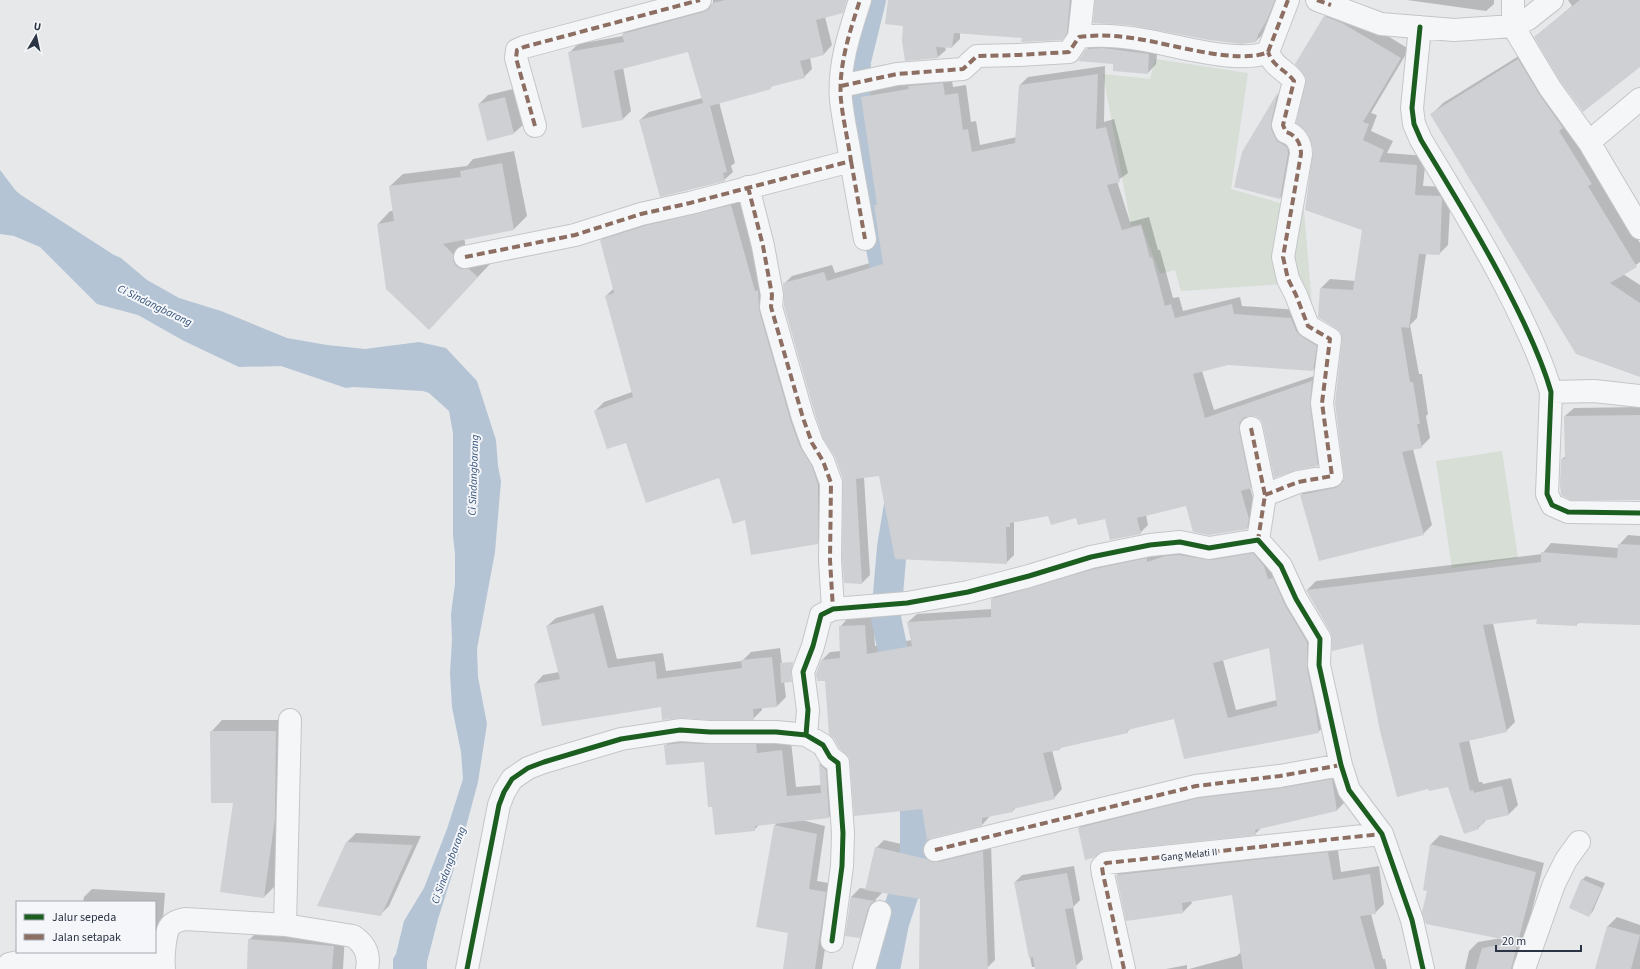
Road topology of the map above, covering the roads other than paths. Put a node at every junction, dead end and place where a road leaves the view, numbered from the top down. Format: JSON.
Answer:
{"nodes":[{"id":1,"x":700,"y":0,"type":"edge"},
{"id":2,"x":860,"y":0,"type":"edge"},
{"id":3,"x":1083,"y":0,"type":"edge"},
{"id":4,"x":1288,"y":0,"type":"edge"},
{"id":5,"x":1317,"y":0,"type":"edge"},
{"id":6,"x":1513,"y":0,"type":"edge"},
{"id":7,"x":1552,"y":0,"type":"edge"},
{"id":8,"x":1513,"y":26,"type":"junction"},
{"id":9,"x":1420,"y":27,"type":"junction"},
{"id":10,"x":1079,"y":38,"type":"junction"},
{"id":11,"x":1268,"y":52,"type":"junction"},
{"id":12,"x":851,"y":84,"type":"junction"},
{"id":13,"x":1640,"y":98,"type":"edge"},
{"id":14,"x":535,"y":126,"type":"dead end"},
{"id":15,"x":1589,"y":142,"type":"junction"},
{"id":16,"x":851,"y":160,"type":"junction"},
{"id":17,"x":748,"y":187,"type":"junction"},
{"id":18,"x":1640,"y":228,"type":"edge"},
{"id":19,"x":865,"y":239,"type":"dead end"},
{"id":20,"x":465,"y":257,"type":"dead end"},
{"id":21,"x":1551,"y":392,"type":"junction"},
{"id":22,"x":1640,"y":396,"type":"edge"},
{"id":23,"x":1251,"y":428,"type":"dead end"},
{"id":24,"x":1265,"y":495,"type":"junction"},
{"id":25,"x":1640,"y":513,"type":"edge"},
{"id":26,"x":1258,"y":540,"type":"junction"},
{"id":27,"x":833,"y":609,"type":"junction"},
{"id":28,"x":290,"y":720,"type":"dead end"},
{"id":29,"x":806,"y":734,"type":"junction"},
{"id":30,"x":1341,"y":765,"type":"junction"},
{"id":31,"x":1382,"y":834,"type":"junction"},
{"id":32,"x":1579,"y":842,"type":"dead end"},
{"id":33,"x":935,"y":850,"type":"dead end"},
{"id":34,"x":880,"y":912,"type":"dead end"},
{"id":35,"x":285,"y":925,"type":"junction"},
{"id":36,"x":832,"y":941,"type":"dead end"},
{"id":37,"x":164,"y":966,"type":"edge"},
{"id":38,"x":5,"y":969,"type":"edge"},
{"id":39,"x":367,"y":969,"type":"edge"},
{"id":40,"x":467,"y":969,"type":"edge"},
{"id":41,"x":864,"y":969,"type":"edge"},
{"id":42,"x":1124,"y":969,"type":"edge"},
{"id":43,"x":1423,"y":969,"type":"edge"},
{"id":44,"x":1524,"y":969,"type":"edge"}],
"edges":[{"from":1,"to":14,"type":"street"},
{"from":2,"to":12,"type":"street"},
{"from":3,"to":10,"type":"street"},
{"from":4,"to":11,"type":"street"},
{"from":5,"to":9,"type":"street"},
{"from":6,"to":8,"type":"street"},
{"from":7,"to":8,"type":"street"},
{"from":8,"to":9,"type":"street"},
{"from":8,"to":15,"type":"street"},
{"from":9,"to":21,"type":"street"},
{"from":10,"to":11,"type":"street"},
{"from":10,"to":12,"type":"street"},
{"from":11,"to":24,"type":"street"},
{"from":12,"to":16,"type":"street"},
{"from":13,"to":15,"type":"street"},
{"from":15,"to":18,"type":"street"},
{"from":16,"to":17,"type":"street"},
{"from":16,"to":19,"type":"street"},
{"from":17,"to":20,"type":"street"},
{"from":17,"to":27,"type":"street"},
{"from":21,"to":22,"type":"street"},
{"from":21,"to":25,"type":"street"},
{"from":23,"to":24,"type":"street"},
{"from":24,"to":26,"type":"street"},
{"from":26,"to":27,"type":"street"},
{"from":26,"to":30,"type":"street"},
{"from":27,"to":29,"type":"street"},
{"from":28,"to":35,"type":"street"},
{"from":29,"to":36,"type":"street"},
{"from":29,"to":40,"type":"street"},
{"from":30,"to":31,"type":"street"},
{"from":30,"to":33,"type":"street"},
{"from":31,"to":42,"type":"street","name":"Gang Melati II"},
{"from":31,"to":43,"type":"street"},
{"from":32,"to":44,"type":"street"},
{"from":34,"to":41,"type":"street"},
{"from":35,"to":37,"type":"street"},
{"from":35,"to":39,"type":"street"},
{"from":37,"to":38,"type":"street"}]}
